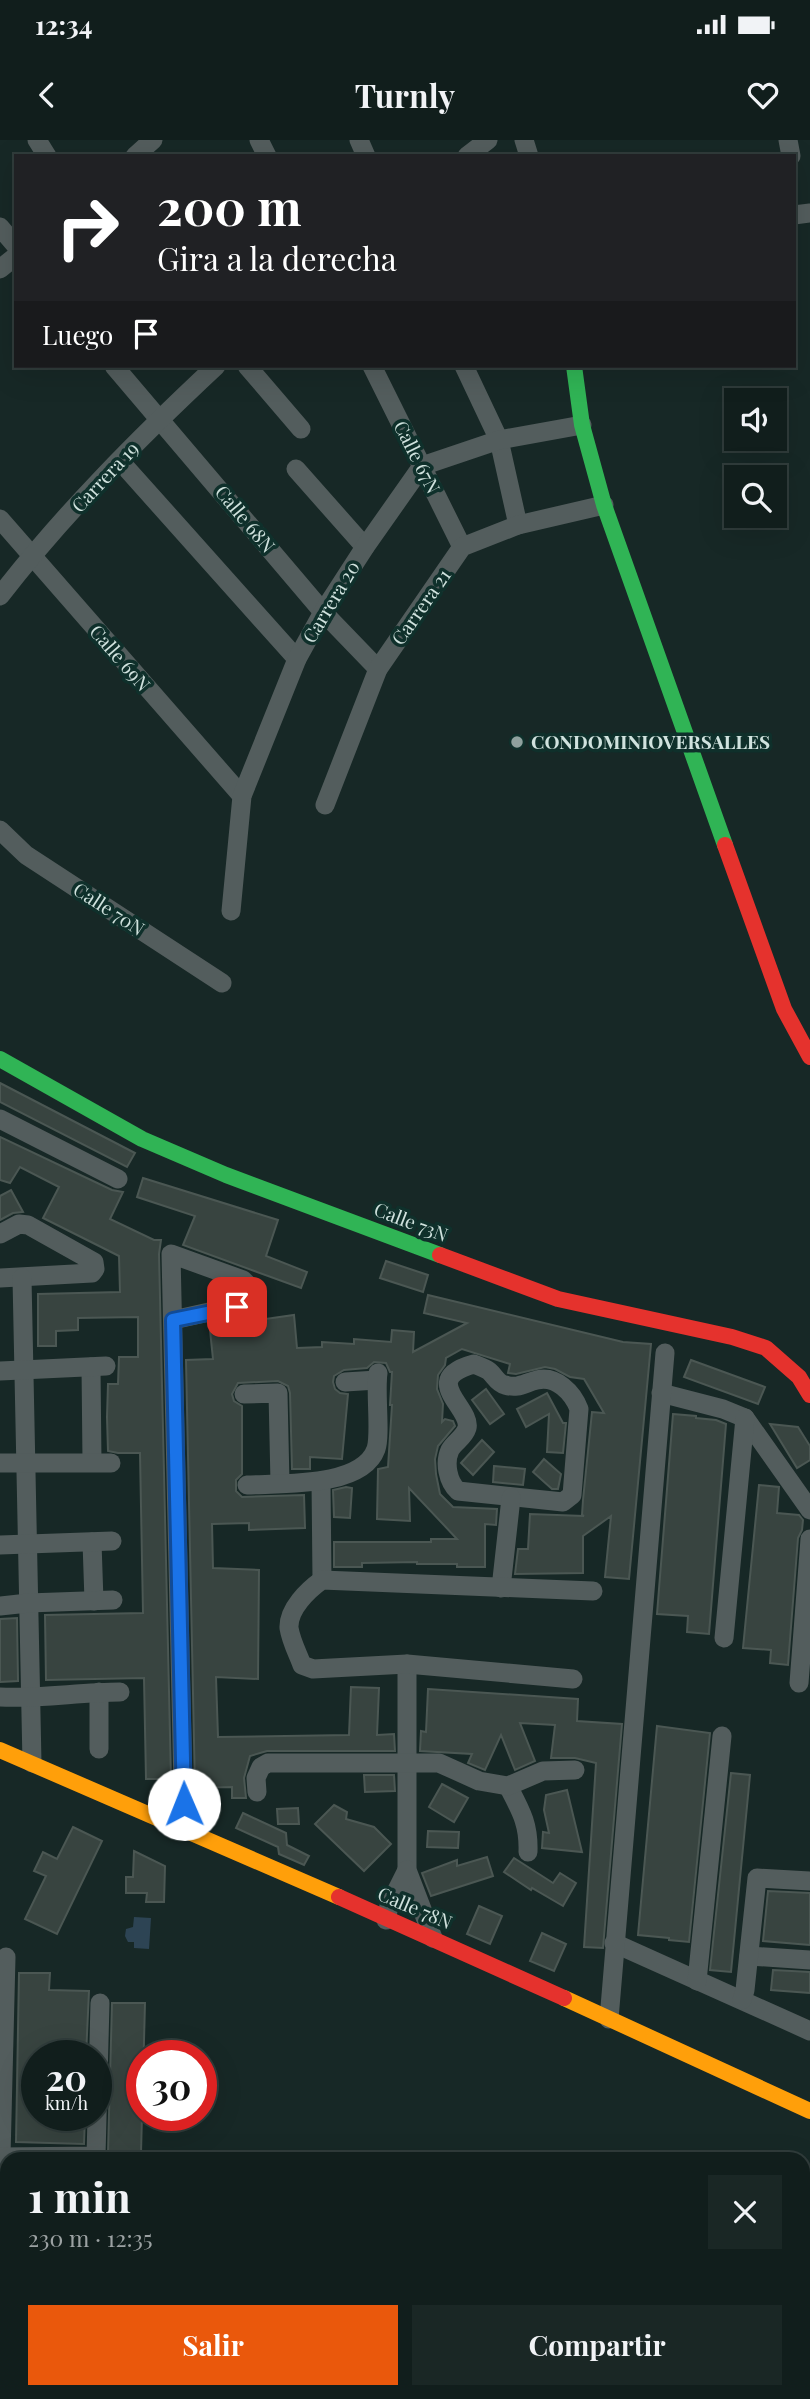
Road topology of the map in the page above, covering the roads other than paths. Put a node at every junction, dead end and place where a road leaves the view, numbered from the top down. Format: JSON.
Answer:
{"nodes":[{"id":1,"x":153,"y":140,"type":"edge"},
{"id":2,"x":488,"y":140,"type":"edge"},
{"id":3,"x":137,"y":154,"type":"edge"},
{"id":4,"x":470,"y":154,"type":"edge"},
{"id":5,"x":0,"y":226,"type":"edge"},
{"id":6,"x":14,"y":244,"type":"edge"},
{"id":7,"x":14,"y":258,"type":"edge"},
{"id":8,"x":0,"y":269,"type":"edge"},
{"id":9,"x":116,"y":368,"type":"edge"},
{"id":10,"x":214,"y":368,"type":"edge"},
{"id":11,"x":249,"y":368,"type":"edge"},
{"id":12,"x":373,"y":368,"type":"edge"},
{"id":13,"x":465,"y":368,"type":"edge"},
{"id":14,"x":574,"y":368,"type":"edge"},
{"id":15,"x":160,"y":418,"type":"junction"},
{"id":16,"x":582,"y":425,"type":"junction"},
{"id":17,"x":301,"y":429,"type":"dead end"},
{"id":18,"x":499,"y":440,"type":"junction"},
{"id":19,"x":120,"y":461,"type":"junction"},
{"id":20,"x":422,"y":466,"type":"junction"},
{"id":21,"x":296,"y":469,"type":"dead end"},
{"id":22,"x":604,"y":505,"type":"junction"},
{"id":23,"x":0,"y":519,"type":"edge"},
{"id":24,"x":518,"y":525,"type":"junction"},
{"id":25,"x":365,"y":547,"type":"junction"},
{"id":26,"x":463,"y":548,"type":"junction"},
{"id":27,"x":31,"y":556,"type":"junction"},
{"id":28,"x":0,"y":596,"type":"edge"},
{"id":29,"x":323,"y":612,"type":"junction"},
{"id":30,"x":297,"y":659,"type":"junction"},
{"id":31,"x":378,"y":669,"type":"junction"},
{"id":32,"x":242,"y":796,"type":"junction"},
{"id":33,"x":325,"y":805,"type":"dead end"},
{"id":34,"x":0,"y":830,"type":"edge"},
{"id":35,"x":231,"y":911,"type":"dead end"},
{"id":36,"x":222,"y":983,"type":"dead end"},
{"id":37,"x":810,"y":1057,"type":"edge"},
{"id":38,"x":0,"y":1059,"type":"edge"},
{"id":39,"x":0,"y":1119,"type":"edge"},
{"id":40,"x":118,"y":1179,"type":"dead end"},
{"id":41,"x":0,"y":1234,"type":"edge"},
{"id":42,"x":0,"y":1278,"type":"edge"},
{"id":43,"x":22,"y":1278,"type":"junction"},
{"id":44,"x":173,"y":1320,"type":"junction"},
{"id":45,"x":665,"y":1353,"type":"dead end"},
{"id":46,"x":24,"y":1370,"type":"junction"},
{"id":47,"x":0,"y":1371,"type":"edge"},
{"id":48,"x":345,"y":1382,"type":"dead end"},
{"id":49,"x":662,"y":1393,"type":"junction"},
{"id":50,"x":244,"y":1394,"type":"dead end"},
{"id":51,"x":810,"y":1395,"type":"edge"},
{"id":52,"x":744,"y":1418,"type":"junction"},
{"id":53,"x":0,"y":1463,"type":"edge"},
{"id":54,"x":27,"y":1463,"type":"junction"},
{"id":55,"x":321,"y":1481,"type":"junction"},
{"id":56,"x":280,"y":1483,"type":"junction"},
{"id":57,"x":247,"y":1485,"type":"dead end"},
{"id":58,"x":510,"y":1498,"type":"junction"},
{"id":59,"x":810,"y":1510,"type":"edge"},
{"id":60,"x":810,"y":1539,"type":"edge"},
{"id":61,"x":112,"y":1541,"type":"dead end"},
{"id":62,"x":92,"y":1542,"type":"junction"},
{"id":63,"x":27,"y":1544,"type":"junction"},
{"id":64,"x":0,"y":1545,"type":"edge"},
{"id":65,"x":322,"y":1580,"type":"junction"},
{"id":66,"x":501,"y":1588,"type":"junction"},
{"id":67,"x":593,"y":1591,"type":"dead end"},
{"id":68,"x":28,"y":1603,"type":"junction"},
{"id":69,"x":0,"y":1606,"type":"edge"},
{"id":70,"x":724,"y":1638,"type":"dead end"},
{"id":71,"x":407,"y":1664,"type":"junction"},
{"id":72,"x":573,"y":1679,"type":"dead end"},
{"id":73,"x":799,"y":1683,"type":"dead end"},
{"id":74,"x":99,"y":1692,"type":"junction"},
{"id":75,"x":120,"y":1692,"type":"dead end"},
{"id":76,"x":0,"y":1697,"type":"edge"},
{"id":77,"x":31,"y":1698,"type":"junction"},
{"id":78,"x":722,"y":1736,"type":"dead end"},
{"id":79,"x":99,"y":1749,"type":"dead end"},
{"id":80,"x":0,"y":1750,"type":"edge"},
{"id":81,"x":406,"y":1762,"type":"junction"},
{"id":82,"x":32,"y":1763,"type":"junction"},
{"id":83,"x":575,"y":1770,"type":"dead end"},
{"id":84,"x":508,"y":1786,"type":"junction"},
{"id":85,"x":257,"y":1792,"type":"dead end"},
{"id":86,"x":184,"y":1831,"type":"junction"},
{"id":87,"x":528,"y":1852,"type":"dead end"},
{"id":88,"x":407,"y":1870,"type":"junction"},
{"id":89,"x":810,"y":1881,"type":"edge"},
{"id":90,"x":386,"y":1920,"type":"junction"},
{"id":91,"x":433,"y":1938,"type":"junction"},
{"id":92,"x":614,"y":1943,"type":"junction"},
{"id":93,"x":6,"y":1956,"type":"dead end"},
{"id":94,"x":749,"y":1956,"type":"junction"},
{"id":95,"x":810,"y":1960,"type":"edge"},
{"id":96,"x":697,"y":1982,"type":"junction"},
{"id":97,"x":742,"y":2000,"type":"junction"},
{"id":98,"x":100,"y":2003,"type":"dead end"},
{"id":99,"x":609,"y":2019,"type":"junction"},
{"id":100,"x":810,"y":2031,"type":"edge"},
{"id":101,"x":810,"y":2111,"type":"edge"},
{"id":102,"x":1,"y":2152,"type":"edge"},
{"id":103,"x":96,"y":2152,"type":"edge"}],
"edges":[{"from":1,"to":3,"type":"street"},
{"from":2,"to":4,"type":"street"},
{"from":5,"to":6,"type":"street"},
{"from":7,"to":8,"type":"street"},
{"from":9,"to":15,"type":"street","name":"Calle 68N"},
{"from":10,"to":15,"type":"street","name":"Carrera 19"},
{"from":11,"to":17,"type":"street"},
{"from":12,"to":20,"type":"street","name":"Calle 67N"},
{"from":13,"to":18,"type":"street"},
{"from":14,"to":16,"type":"main road"},
{"from":15,"to":19,"type":"street","name":"Carrera 19"},
{"from":15,"to":29,"type":"street","name":"Calle 68N"},
{"from":16,"to":18,"type":"street"},
{"from":16,"to":22,"type":"main road"},
{"from":18,"to":20,"type":"street"},
{"from":18,"to":24,"type":"street"},
{"from":19,"to":27,"type":"street","name":"Carrera 19"},
{"from":19,"to":30,"type":"street"},
{"from":20,"to":25,"type":"street","name":"Carrera 20"},
{"from":20,"to":26,"type":"street","name":"Calle 67N"},
{"from":21,"to":25,"type":"street"},
{"from":22,"to":24,"type":"street","name":"Carrera 21"},
{"from":22,"to":37,"type":"main road"},
{"from":23,"to":27,"type":"street","name":"Calle 69N"},
{"from":24,"to":26,"type":"street","name":"Carrera 21"},
{"from":25,"to":29,"type":"street","name":"Carrera 20"},
{"from":26,"to":31,"type":"street","name":"Carrera 21"},
{"from":27,"to":28,"type":"street","name":"Carrera 19"},
{"from":27,"to":32,"type":"street","name":"Calle 69N"},
{"from":29,"to":30,"type":"street","name":"Carrera 20"},
{"from":29,"to":31,"type":"street","name":"Calle 68N"},
{"from":30,"to":32,"type":"street","name":"Carrera 20"},
{"from":31,"to":33,"type":"street","name":"Carrera 21"},
{"from":32,"to":35,"type":"street","name":"Carrera 20"},
{"from":34,"to":36,"type":"street","name":"Calle 70N"},
{"from":38,"to":51,"type":"main road","name":"Calle 73N"},
{"from":39,"to":40,"type":"street"},
{"from":41,"to":43,"type":"street"},
{"from":42,"to":43,"type":"street"},
{"from":43,"to":46,"type":"street"},
{"from":44,"to":44,"type":"street"},
{"from":44,"to":86,"type":"street"},
{"from":45,"to":49,"type":"street"},
{"from":46,"to":47,"type":"street"},
{"from":46,"to":54,"type":"street"},
{"from":46,"to":54,"type":"street"},
{"from":48,"to":55,"type":"street"},
{"from":49,"to":52,"type":"street"},
{"from":49,"to":92,"type":"street"},
{"from":50,"to":56,"type":"street"},
{"from":52,"to":59,"type":"street"},
{"from":52,"to":70,"type":"street"},
{"from":53,"to":54,"type":"street"},
{"from":54,"to":63,"type":"street"},
{"from":55,"to":56,"type":"street"},
{"from":55,"to":65,"type":"street"},
{"from":56,"to":57,"type":"street"},
{"from":58,"to":58,"type":"street"},
{"from":58,"to":66,"type":"street"},
{"from":60,"to":73,"type":"street"},
{"from":61,"to":62,"type":"street"},
{"from":62,"to":63,"type":"street"},
{"from":62,"to":68,"type":"street"},
{"from":63,"to":64,"type":"street"},
{"from":63,"to":68,"type":"street"},
{"from":65,"to":66,"type":"street"},
{"from":65,"to":71,"type":"street"},
{"from":66,"to":67,"type":"street"},
{"from":68,"to":69,"type":"street"},
{"from":68,"to":77,"type":"street"},
{"from":71,"to":72,"type":"street"},
{"from":71,"to":81,"type":"street"},
{"from":74,"to":75,"type":"street"},
{"from":74,"to":77,"type":"street"},
{"from":74,"to":79,"type":"street"},
{"from":76,"to":77,"type":"street"},
{"from":77,"to":82,"type":"street"},
{"from":78,"to":96,"type":"street"},
{"from":80,"to":82,"type":"main road","name":"Calle 78N"},
{"from":81,"to":84,"type":"street"},
{"from":81,"to":85,"type":"street"},
{"from":81,"to":88,"type":"street"},
{"from":82,"to":86,"type":"main road","name":"Calle 78N"},
{"from":83,"to":84,"type":"street"},
{"from":84,"to":87,"type":"street"},
{"from":86,"to":90,"type":"main road","name":"Calle 78N"},
{"from":88,"to":90,"type":"street"},
{"from":88,"to":91,"type":"street"},
{"from":89,"to":94,"type":"street"},
{"from":90,"to":91,"type":"main road","name":"Calle 78N"},
{"from":91,"to":99,"type":"main road","name":"Calle 78N"},
{"from":92,"to":96,"type":"street"},
{"from":92,"to":99,"type":"street"},
{"from":93,"to":102,"type":"street"},
{"from":94,"to":95,"type":"street"},
{"from":94,"to":97,"type":"street"},
{"from":96,"to":97,"type":"street"},
{"from":97,"to":100,"type":"street"},
{"from":98,"to":103,"type":"street"},
{"from":99,"to":101,"type":"main road","name":"Calle 78N"}]}
